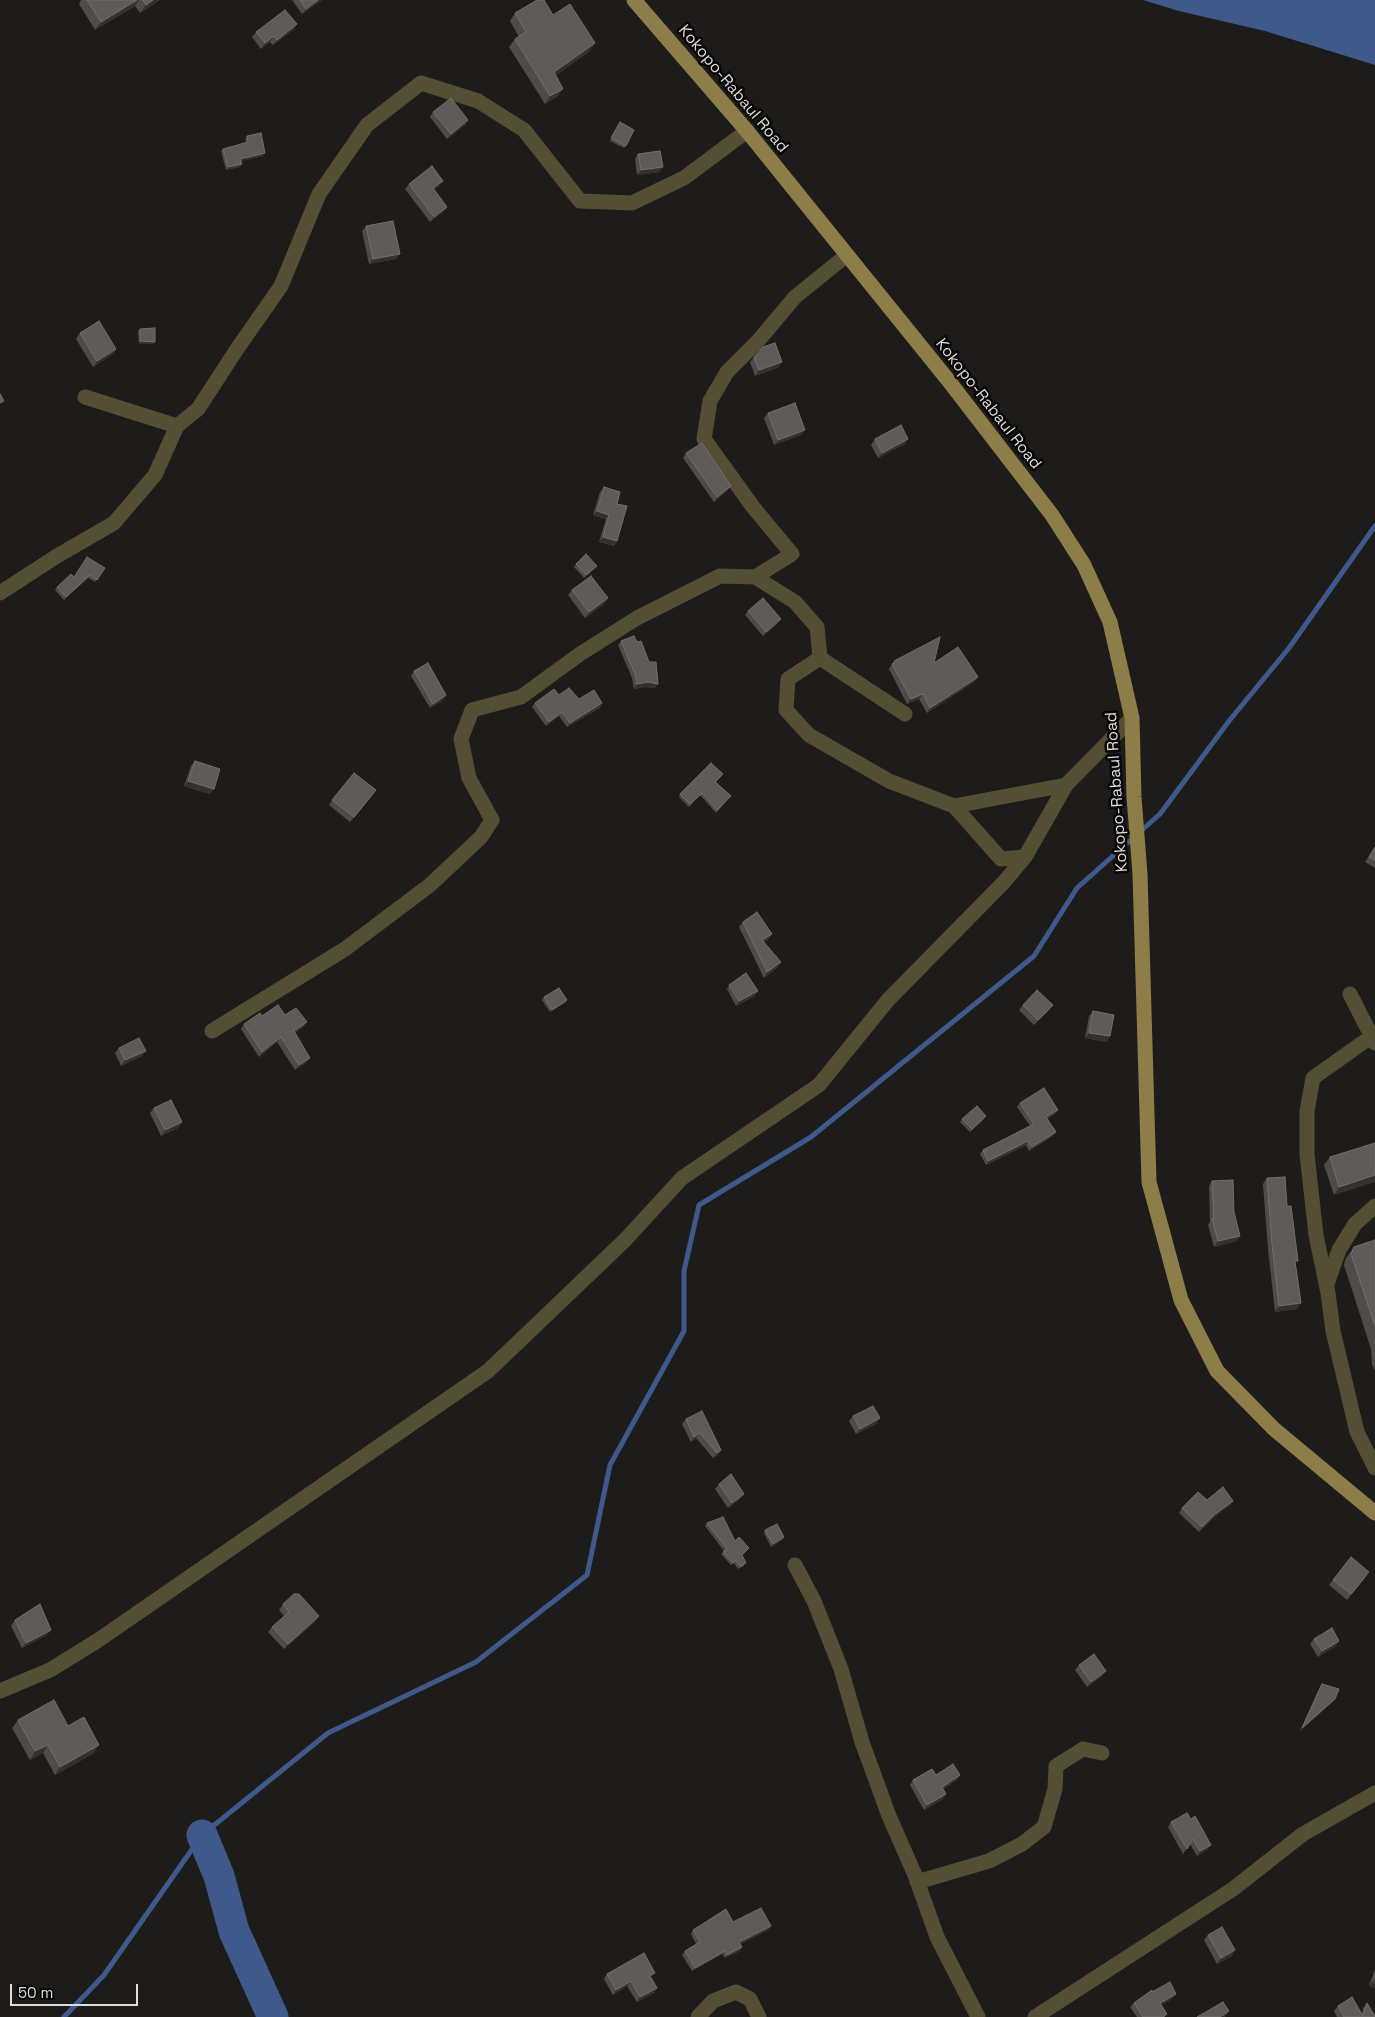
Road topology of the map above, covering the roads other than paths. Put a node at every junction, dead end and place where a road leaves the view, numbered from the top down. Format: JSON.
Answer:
{"nodes":[{"id":1,"x":634,"y":0,"type":"edge"},
{"id":2,"x":747,"y":131,"type":"junction"},
{"id":3,"x":847,"y":255,"type":"junction"},
{"id":4,"x":85,"y":397,"type":"dead end"},
{"id":5,"x":177,"y":426,"type":"junction"},
{"id":6,"x":755,"y":577,"type":"junction"},
{"id":7,"x":0,"y":593,"type":"edge"},
{"id":8,"x":820,"y":658,"type":"junction"},
{"id":9,"x":905,"y":714,"type":"dead end"},
{"id":10,"x":1132,"y":718,"type":"junction"},
{"id":11,"x":1066,"y":785,"type":"junction"},
{"id":12,"x":954,"y":806,"type":"junction"},
{"id":13,"x":1025,"y":857,"type":"junction"},
{"id":14,"x":1350,"y":994,"type":"dead end"},
{"id":15,"x":212,"y":1031,"type":"dead end"},
{"id":16,"x":1373,"y":1040,"type":"edge"},
{"id":17,"x":1375,"y":1206,"type":"edge"},
{"id":18,"x":1327,"y":1286,"type":"junction"},
{"id":19,"x":1375,"y":1468,"type":"edge"},
{"id":20,"x":1375,"y":1514,"type":"edge"},
{"id":21,"x":795,"y":1565,"type":"dead end"},
{"id":22,"x":0,"y":1691,"type":"edge"},
{"id":23,"x":1102,"y":1753,"type":"dead end"},
{"id":24,"x":1375,"y":1793,"type":"edge"},
{"id":25,"x":918,"y":1882,"type":"junction"},
{"id":26,"x":698,"y":2017,"type":"edge"},
{"id":27,"x":759,"y":2017,"type":"edge"},
{"id":28,"x":978,"y":2017,"type":"edge"},
{"id":29,"x":1035,"y":2017,"type":"edge"}],
"edges":[{"from":1,"to":2,"type":"main road","name":"Kokopo-Rabaul Road"},
{"from":2,"to":3,"type":"main road","name":"Kokopo-Rabaul Road"},
{"from":2,"to":5,"type":"street"},
{"from":3,"to":6,"type":"street"},
{"from":3,"to":10,"type":"main road","name":"Kokopo-Rabaul Road"},
{"from":4,"to":5,"type":"street"},
{"from":5,"to":7,"type":"street"},
{"from":6,"to":8,"type":"street"},
{"from":6,"to":15,"type":"street"},
{"from":8,"to":9,"type":"street"},
{"from":8,"to":12,"type":"street"},
{"from":10,"to":11,"type":"street"},
{"from":10,"to":20,"type":"main road","name":"Kokopo-Rabaul Road"},
{"from":11,"to":12,"type":"street"},
{"from":11,"to":13,"type":"street"},
{"from":12,"to":13,"type":"street"},
{"from":13,"to":22,"type":"street"},
{"from":14,"to":16,"type":"street"},
{"from":16,"to":18,"type":"street"},
{"from":17,"to":18,"type":"street"},
{"from":18,"to":19,"type":"street"},
{"from":21,"to":25,"type":"street"},
{"from":23,"to":25,"type":"street"},
{"from":24,"to":29,"type":"street"},
{"from":25,"to":28,"type":"street"},
{"from":26,"to":27,"type":"street"}]}
